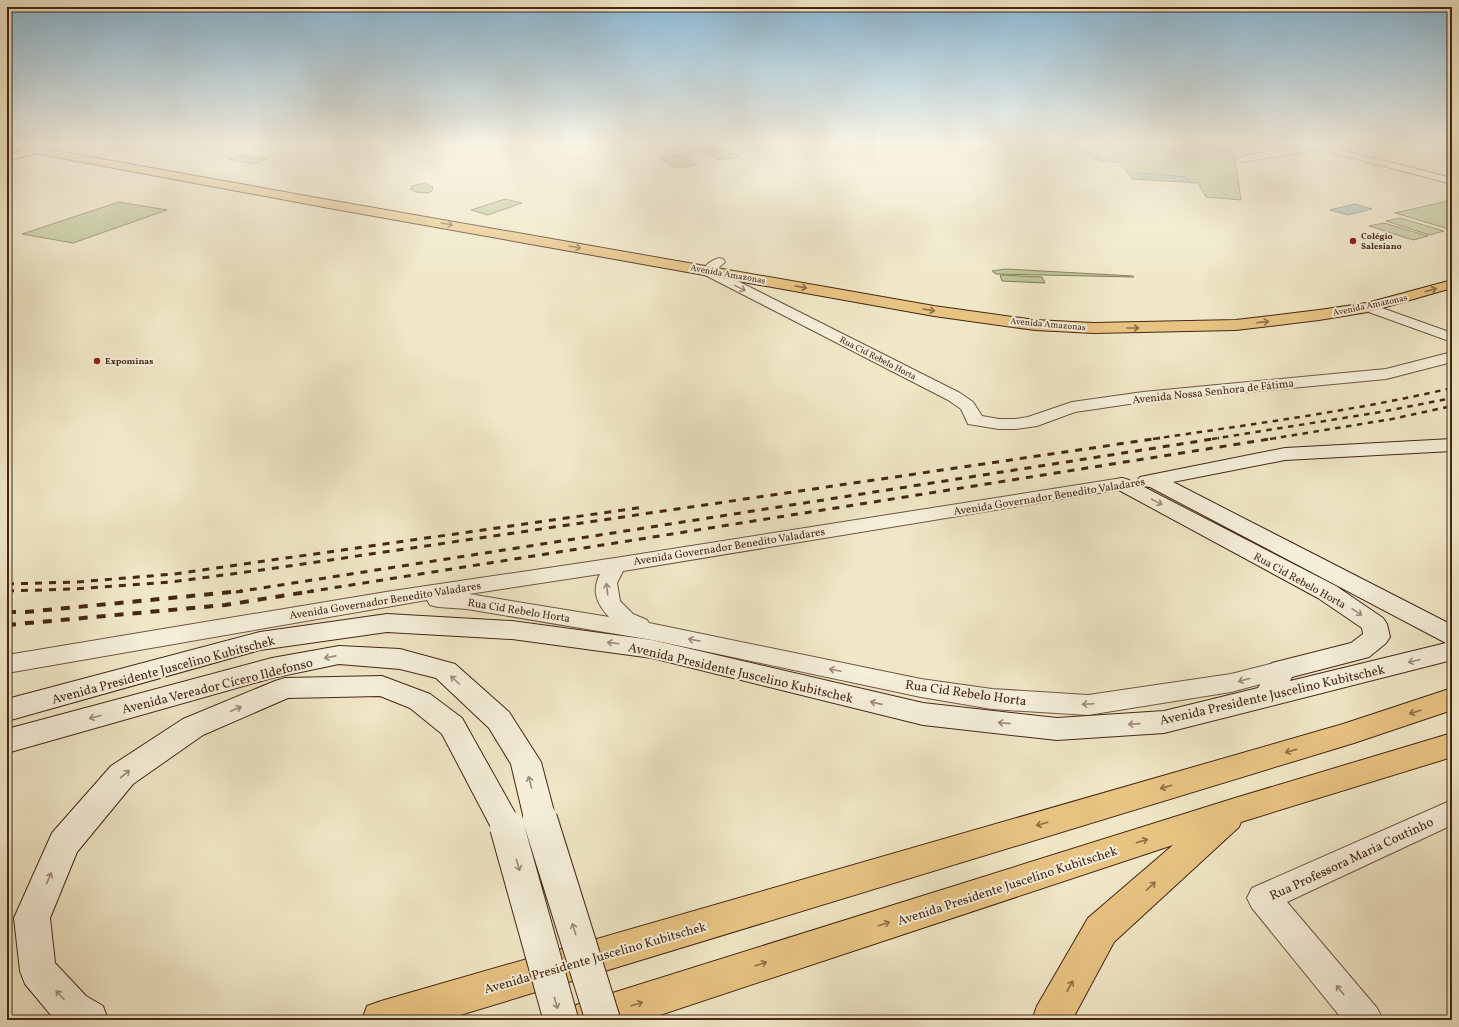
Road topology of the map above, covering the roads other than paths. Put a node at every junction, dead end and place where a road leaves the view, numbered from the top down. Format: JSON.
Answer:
{"nodes":[{"id":1,"x":256,"y":190,"type":"edge"},
{"id":2,"x":298,"y":190,"type":"edge"},
{"id":3,"x":714,"y":267,"type":"junction"},
{"id":4,"x":1438,"y":273,"type":"dead end"},
{"id":5,"x":775,"y":283,"type":"junction"},
{"id":6,"x":1452,"y":284,"type":"edge"},
{"id":7,"x":772,"y":304,"type":"junction"},
{"id":8,"x":1368,"y":308,"type":"junction"},
{"id":9,"x":1083,"y":313,"type":"dead end"},
{"id":10,"x":1099,"y":314,"type":"dead end"},
{"id":11,"x":1452,"y":338,"type":"edge"},
{"id":12,"x":1452,"y":357,"type":"edge"},
{"id":13,"x":974,"y":420,"type":"joint"},
{"id":14,"x":1452,"y":445,"type":"edge"},
{"id":15,"x":1153,"y":480,"type":"junction"},
{"id":16,"x":1122,"y":484,"type":"junction"},
{"id":17,"x":615,"y":565,"type":"junction"},
{"id":18,"x":386,"y":599,"type":"junction"},
{"id":19,"x":652,"y":632,"type":"junction"},
{"id":20,"x":1452,"y":636,"type":"edge"},
{"id":21,"x":718,"y":645,"type":"junction"},
{"id":22,"x":1452,"y":651,"type":"edge"},
{"id":23,"x":7,"y":664,"type":"edge"},
{"id":24,"x":1282,"y":670,"type":"junction"},
{"id":25,"x":767,"y":677,"type":"junction"},
{"id":26,"x":1268,"y":696,"type":"junction"},
{"id":27,"x":1452,"y":699,"type":"edge"},
{"id":28,"x":7,"y":710,"type":"edge"},
{"id":29,"x":7,"y":741,"type":"edge"},
{"id":30,"x":1452,"y":744,"type":"edge"},
{"id":31,"x":1235,"y":811,"type":"junction"},
{"id":32,"x":1452,"y":812,"type":"edge"},
{"id":33,"x":89,"y":1020,"type":"edge"},
{"id":34,"x":381,"y":1020,"type":"edge"},
{"id":35,"x":561,"y":1020,"type":"edge"},
{"id":36,"x":586,"y":1020,"type":"edge"},
{"id":37,"x":603,"y":1020,"type":"edge"},
{"id":38,"x":1051,"y":1020,"type":"edge"},
{"id":39,"x":1364,"y":1020,"type":"edge"}],
"edges":[{"from":1,"to":3,"type":"main road","name":"Avenida Amazonas","one_way":true},
{"from":2,"to":3,"type":"main road","name":"Avenida Amazonas"},
{"from":3,"to":5,"type":"main road","name":"Avenida Amazonas"},
{"from":3,"to":7,"type":"street","name":"Rua Cid Rebelo Horta","one_way":true},
{"from":3,"to":9,"type":"main road","name":"Avenida Amazonas"},
{"from":4,"to":10,"type":"main road","name":"Avenida Amazonas"},
{"from":5,"to":7,"type":"street"},
{"from":5,"to":8,"type":"main road","name":"Avenida Amazonas","one_way":true},
{"from":8,"to":6,"type":"main road","name":"Avenida Amazonas","one_way":true},
{"from":7,"to":13,"type":"street","name":"Rua Cid Rebelo Horta"},
{"from":8,"to":11,"type":"street"},
{"from":12,"to":13,"type":"street","name":"Avenida Nossa Senhora de Fátima"},
{"from":14,"to":15,"type":"main road","name":"Avenida Governador Benedito Valadares"},
{"from":15,"to":16,"type":"main road","name":"Avenida Governador Benedito Valadares"},
{"from":15,"to":20,"type":"main road","name":"Rua Cid Rebelo Horta"},
{"from":16,"to":17,"type":"street","name":"Avenida Governador Benedito Valadares"},
{"from":16,"to":24,"type":"main road","name":"Rua Cid Rebelo Horta","one_way":true},
{"from":17,"to":18,"type":"street","name":"Avenida Governador Benedito Valadares"},
{"from":19,"to":17,"type":"street","name":"Rua Cid Rebelo Horta","one_way":true},
{"from":18,"to":19,"type":"street","name":"Rua Cid Rebelo Horta"},
{"from":18,"to":23,"type":"street","name":"Avenida Governador Benedito Valadares"},
{"from":21,"to":19,"type":"street","name":"Rua Cid Rebelo Horta","one_way":true},
{"from":24,"to":21,"type":"street","name":"Rua Cid Rebelo Horta","one_way":true},
{"from":21,"to":25,"type":"street"},
{"from":22,"to":26,"type":"main road","name":"Avenida Presidente Juscelino Kubitschek","one_way":true},
{"from":24,"to":26,"type":"main road"},
{"from":26,"to":25,"type":"main road","name":"Avenida Presidente Juscelino Kubitschek","one_way":true},
{"from":25,"to":28,"type":"main road","name":"Avenida Presidente Juscelino Kubitschek","one_way":true},
{"from":27,"to":34,"type":"main road","name":"Avenida Presidente Juscelino Kubitschek","one_way":true},
{"from":37,"to":29,"type":"main road","name":"Avenida Vereador Cícero Ildefonso","one_way":true,"bridge":true},
{"from":30,"to":31,"type":"main road","name":"Avenida Presidente Juscelino Kubitschek"},
{"from":36,"to":31,"type":"main road","name":"Avenida Presidente Juscelino Kubitschek","one_way":true},
{"from":38,"to":31,"type":"main road","one_way":true},
{"from":39,"to":32,"type":"street","name":"Rua Professora Maria Coutinho","one_way":true},
{"from":33,"to":35,"type":"main road","name":"Avenida Vereador Cícero Ildefonso","one_way":true,"bridge":true}]}
